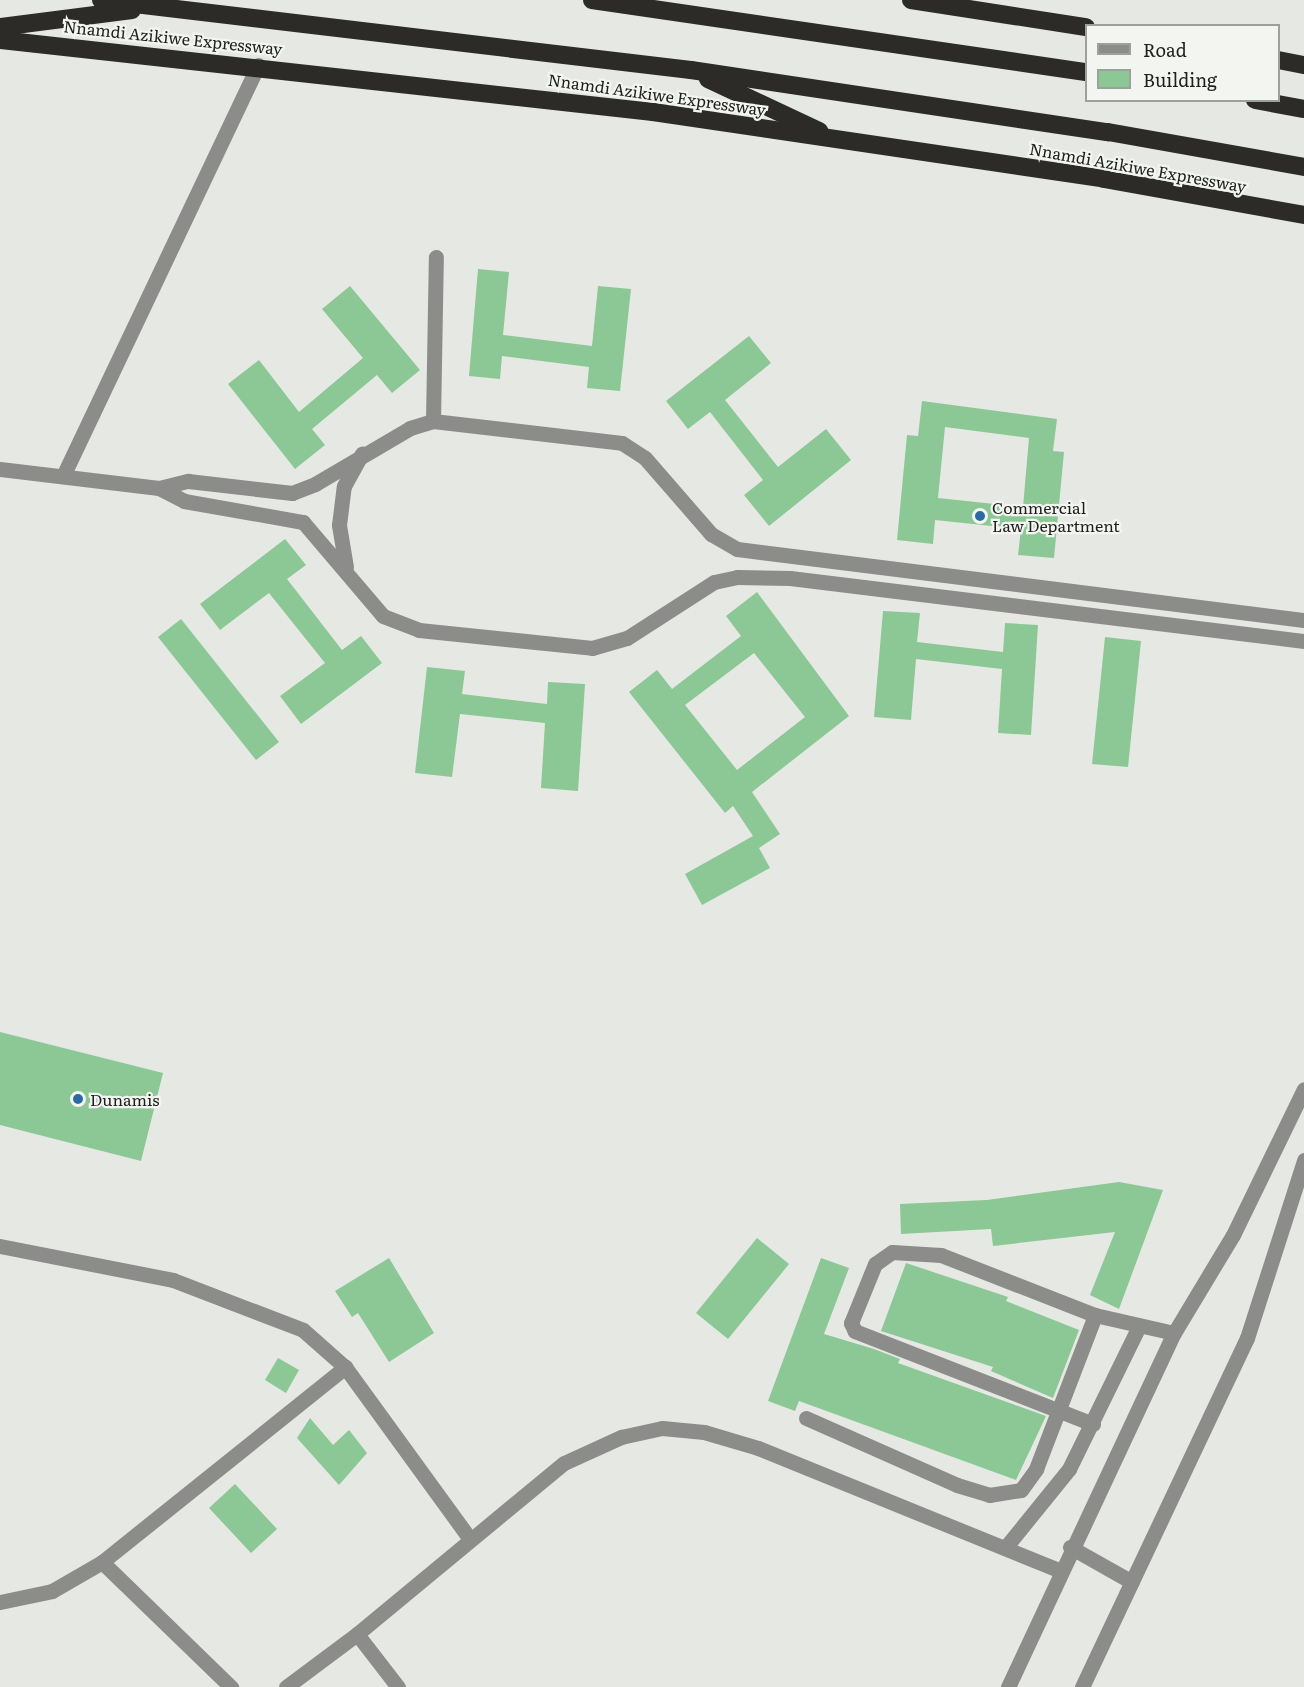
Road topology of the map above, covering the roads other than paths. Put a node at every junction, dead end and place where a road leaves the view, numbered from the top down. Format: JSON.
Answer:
{"nodes":[{"id":1,"x":102,"y":0,"type":"edge"},
{"id":2,"x":592,"y":0,"type":"edge"},
{"id":3,"x":911,"y":0,"type":"edge"},
{"id":4,"x":168,"y":5,"type":"junction"},
{"id":5,"x":0,"y":27,"type":"edge"},
{"id":6,"x":1085,"y":27,"type":"edge"},
{"id":7,"x":0,"y":40,"type":"edge"},
{"id":8,"x":1280,"y":60,"type":"edge"},
{"id":9,"x":258,"y":65,"type":"junction"},
{"id":10,"x":1304,"y":65,"type":"edge"},
{"id":11,"x":690,"y":70,"type":"junction"},
{"id":12,"x":1085,"y":72,"type":"edge"},
{"id":13,"x":1266,"y":102,"type":"edge"},
{"id":14,"x":1304,"y":109,"type":"edge"},
{"id":15,"x":838,"y":140,"type":"junction"},
{"id":16,"x":1304,"y":167,"type":"edge"},
{"id":17,"x":1304,"y":215,"type":"edge"},
{"id":18,"x":436,"y":257,"type":"dead end"},
{"id":19,"x":433,"y":421,"type":"junction"},
{"id":20,"x":364,"y":451,"type":"junction"},
{"id":21,"x":0,"y":469,"type":"edge"},
{"id":22,"x":63,"y":476,"type":"junction"},
{"id":23,"x":159,"y":488,"type":"junction"},
{"id":24,"x":346,"y":567,"type":"junction"},
{"id":25,"x":1304,"y":620,"type":"edge"},
{"id":26,"x":1304,"y":641,"type":"edge"},
{"id":27,"x":1304,"y":1089,"type":"edge"},
{"id":28,"x":1304,"y":1160,"type":"edge"},
{"id":29,"x":0,"y":1246,"type":"edge"},
{"id":30,"x":1095,"y":1315,"type":"junction"},
{"id":31,"x":1139,"y":1326,"type":"junction"},
{"id":32,"x":1174,"y":1332,"type":"junction"},
{"id":33,"x":345,"y":1367,"type":"junction"},
{"id":34,"x":1058,"y":1411,"type":"junction"},
{"id":35,"x":806,"y":1418,"type":"dead end"},
{"id":36,"x":1094,"y":1424,"type":"junction"},
{"id":37,"x":470,"y":1539,"type":"junction"},
{"id":38,"x":1070,"y":1547,"type":"junction"},
{"id":39,"x":1005,"y":1548,"type":"junction"},
{"id":40,"x":102,"y":1562,"type":"junction"},
{"id":41,"x":1059,"y":1570,"type":"junction"},
{"id":42,"x":1132,"y":1582,"type":"junction"},
{"id":43,"x":0,"y":1602,"type":"edge"},
{"id":44,"x":357,"y":1634,"type":"junction"},
{"id":45,"x":231,"y":1687,"type":"edge"},
{"id":46,"x":286,"y":1687,"type":"edge"},
{"id":47,"x":398,"y":1687,"type":"edge"},
{"id":48,"x":1008,"y":1687,"type":"edge"},
{"id":49,"x":1082,"y":1687,"type":"edge"}],
"edges":[{"from":1,"to":4,"type":"highway","name":"Nnamdi Azikiwe Expressway"},
{"from":2,"to":12,"type":"highway"},
{"from":3,"to":6,"type":"highway"},
{"from":4,"to":5,"type":"highway"},
{"from":4,"to":11,"type":"highway","name":"Nnamdi Azikiwe Expressway"},
{"from":7,"to":9,"type":"highway","name":"Nnamdi Azikiwe Expressway"},
{"from":8,"to":10,"type":"highway"},
{"from":9,"to":15,"type":"highway","name":"Nnamdi Azikiwe Expressway"},
{"from":9,"to":22,"type":"street"},
{"from":11,"to":15,"type":"highway"},
{"from":11,"to":16,"type":"highway","name":"Nnamdi Azikiwe Expressway"},
{"from":13,"to":14,"type":"highway"},
{"from":15,"to":17,"type":"highway","name":"Nnamdi Azikiwe Expressway"},
{"from":18,"to":19,"type":"street"},
{"from":19,"to":20,"type":"street"},
{"from":19,"to":25,"type":"street"},
{"from":20,"to":23,"type":"street"},
{"from":20,"to":24,"type":"street"},
{"from":21,"to":22,"type":"street"},
{"from":22,"to":23,"type":"street"},
{"from":23,"to":24,"type":"street"},
{"from":24,"to":26,"type":"street"},
{"from":27,"to":32,"type":"street"},
{"from":28,"to":42,"type":"street"},
{"from":29,"to":33,"type":"street"},
{"from":30,"to":31,"type":"street"},
{"from":30,"to":34,"type":"street"},
{"from":30,"to":34,"type":"street"},
{"from":31,"to":32,"type":"street"},
{"from":31,"to":36,"type":"street"},
{"from":32,"to":38,"type":"street"},
{"from":33,"to":37,"type":"street"},
{"from":33,"to":40,"type":"street"},
{"from":34,"to":35,"type":"street"},
{"from":34,"to":36,"type":"street"},
{"from":36,"to":39,"type":"street"},
{"from":37,"to":39,"type":"street"},
{"from":37,"to":44,"type":"street"},
{"from":38,"to":41,"type":"street"},
{"from":38,"to":42,"type":"street"},
{"from":39,"to":41,"type":"street"},
{"from":40,"to":43,"type":"street"},
{"from":40,"to":45,"type":"street"},
{"from":41,"to":48,"type":"street"},
{"from":42,"to":49,"type":"street"},
{"from":44,"to":46,"type":"street"},
{"from":44,"to":47,"type":"street"}]}
